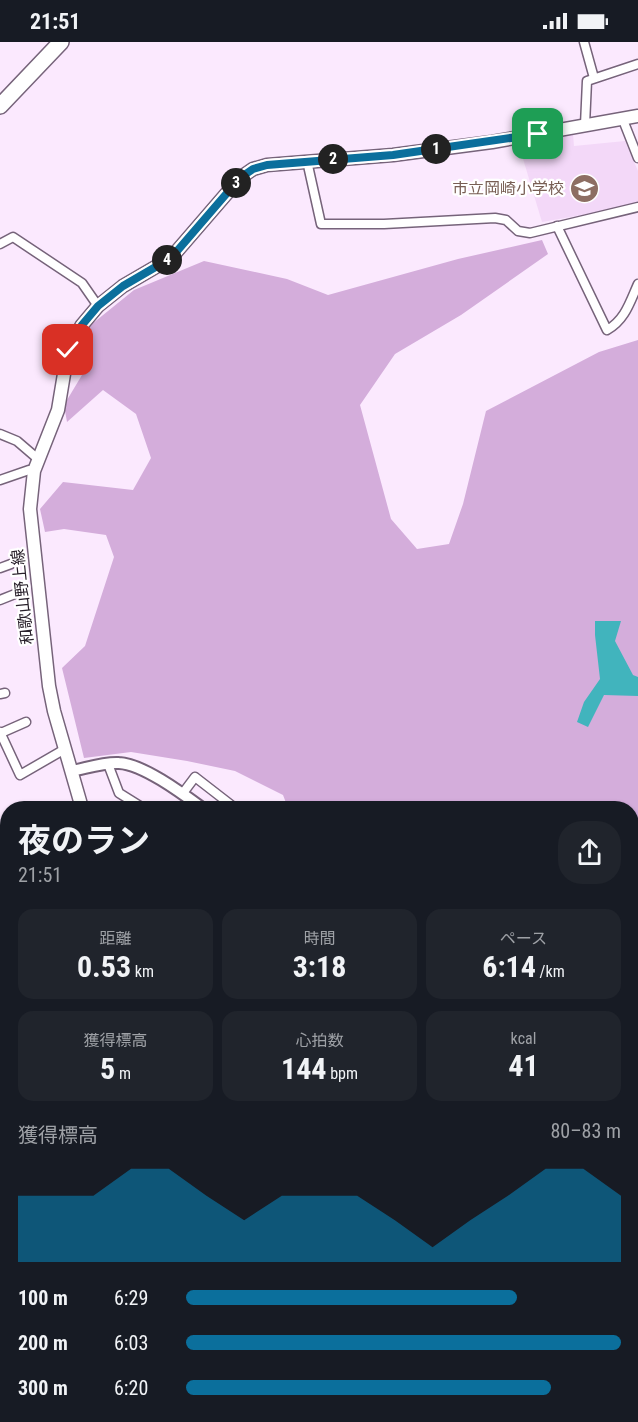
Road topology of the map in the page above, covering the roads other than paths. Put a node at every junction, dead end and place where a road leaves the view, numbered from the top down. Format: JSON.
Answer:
{"nodes":[{"id":1,"x":46,"y":42,"type":"edge"},
{"id":2,"x":61,"y":42,"type":"edge"},
{"id":3,"x":584,"y":42,"type":"edge"},
{"id":4,"x":638,"y":64,"type":"edge"},
{"id":5,"x":594,"y":78,"type":"junction"},
{"id":6,"x":0,"y":90,"type":"edge"},
{"id":7,"x":0,"y":106,"type":"edge"},
{"id":8,"x":638,"y":116,"type":"edge"},
{"id":9,"x":623,"y":120,"type":"junction"},
{"id":10,"x":585,"y":125,"type":"junction"},
{"id":11,"x":638,"y":158,"type":"edge"},
{"id":12,"x":307,"y":161,"type":"junction"},
{"id":13,"x":638,"y":207,"type":"edge"},
{"id":14,"x":557,"y":226,"type":"junction"},
{"id":15,"x":0,"y":244,"type":"edge"},
{"id":16,"x":638,"y":284,"type":"edge"},
{"id":17,"x":98,"y":306,"type":"junction"},
{"id":18,"x":0,"y":434,"type":"edge"},
{"id":19,"x":36,"y":465,"type":"junction"},
{"id":20,"x":0,"y":480,"type":"edge"},
{"id":21,"x":11,"y":564,"type":"dead end"},
{"id":22,"x":0,"y":568,"type":"edge"},
{"id":23,"x":15,"y":594,"type":"dead end"},
{"id":24,"x":0,"y":600,"type":"edge"},
{"id":25,"x":26,"y":722,"type":"dead end"},
{"id":26,"x":0,"y":733,"type":"edge"},
{"id":27,"x":65,"y":749,"type":"junction"},
{"id":28,"x":108,"y":764,"type":"junction"},
{"id":29,"x":72,"y":771,"type":"junction"},
{"id":30,"x":183,"y":793,"type":"junction"},
{"id":31,"x":80,"y":801,"type":"edge"},
{"id":32,"x":132,"y":801,"type":"edge"},
{"id":33,"x":193,"y":801,"type":"edge"},
{"id":34,"x":226,"y":801,"type":"edge"}],
"edges":[{"from":1,"to":6,"type":"highway"},
{"from":2,"to":7,"type":"highway"},
{"from":3,"to":5,"type":"street"},
{"from":4,"to":5,"type":"street"},
{"from":5,"to":10,"type":"street"},
{"from":8,"to":9,"type":"main road","name":"和歌山野上線"},
{"from":9,"to":10,"type":"main road","name":"和歌山野上線"},
{"from":9,"to":11,"type":"street"},
{"from":10,"to":12,"type":"main road","name":"和歌山野上線"},
{"from":12,"to":14,"type":"street"},
{"from":12,"to":17,"type":"main road","name":"和歌山野上線"},
{"from":13,"to":14,"type":"street"},
{"from":14,"to":16,"type":"street"},
{"from":15,"to":17,"type":"street"},
{"from":17,"to":19,"type":"main road","name":"和歌山野上線"},
{"from":18,"to":19,"type":"street"},
{"from":19,"to":20,"type":"street"},
{"from":19,"to":27,"type":"main road","name":"和歌山野上線"},
{"from":21,"to":22,"type":"street"},
{"from":23,"to":24,"type":"street"},
{"from":25,"to":26,"type":"street"},
{"from":26,"to":27,"type":"street"},
{"from":27,"to":29,"type":"main road","name":"和歌山野上線"},
{"from":28,"to":29,"type":"street"},
{"from":28,"to":30,"type":"street"},
{"from":28,"to":32,"type":"street"},
{"from":29,"to":31,"type":"main road","name":"和歌山野上線"},
{"from":30,"to":33,"type":"street"},
{"from":30,"to":34,"type":"street"}]}
